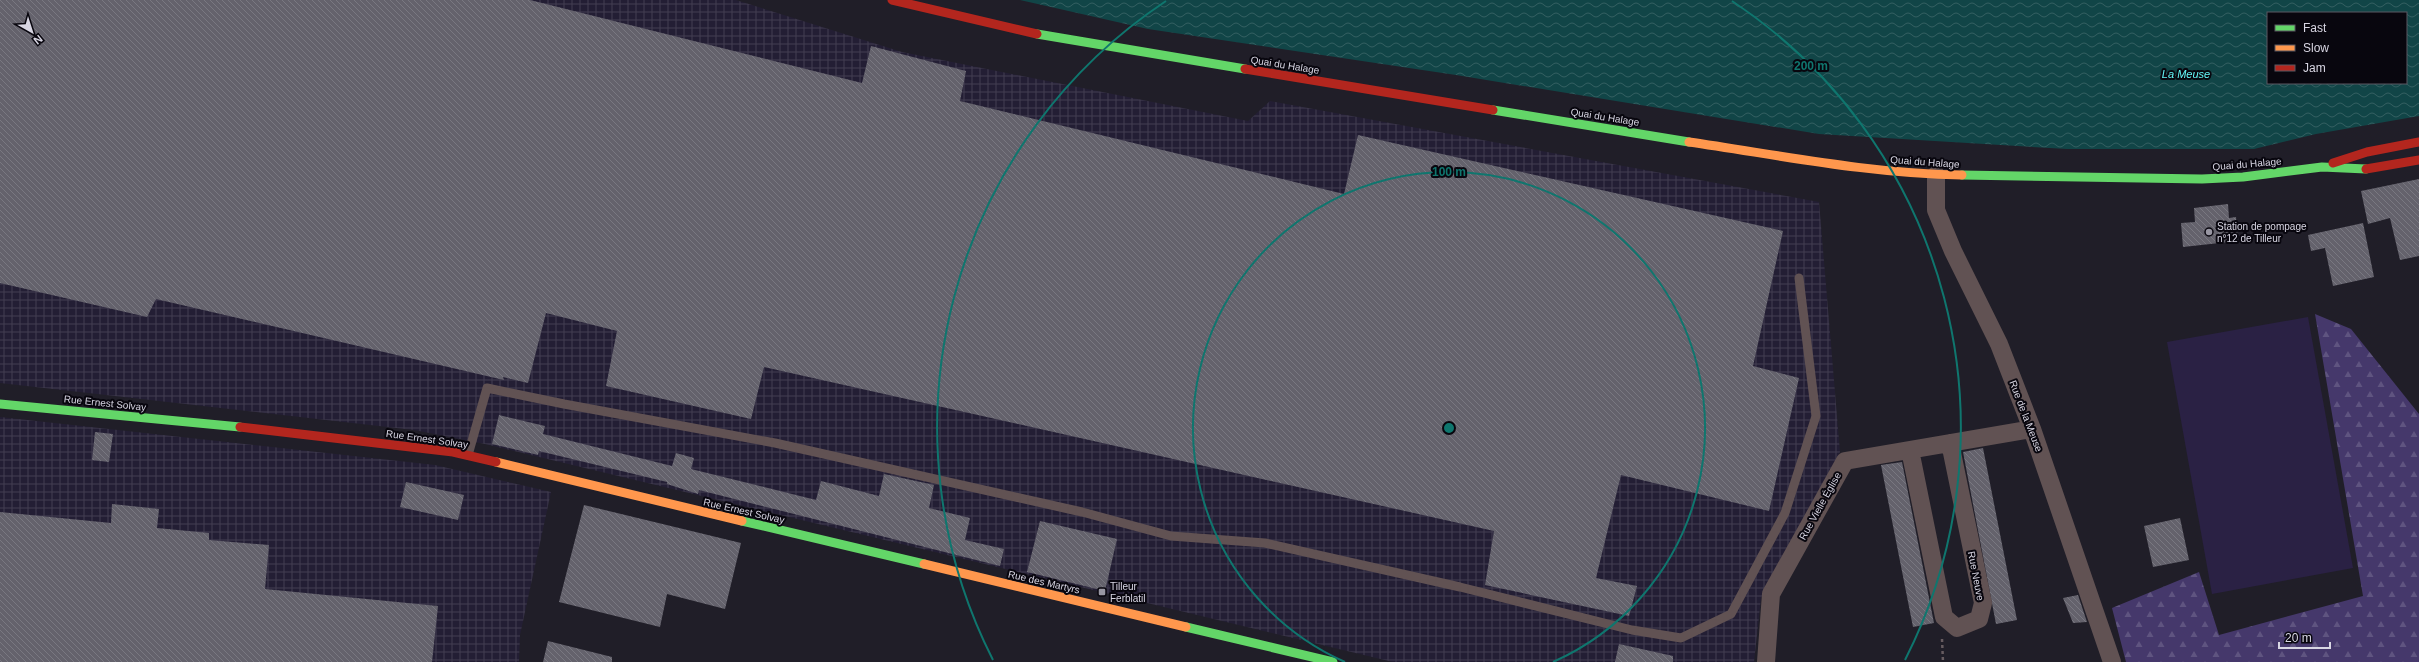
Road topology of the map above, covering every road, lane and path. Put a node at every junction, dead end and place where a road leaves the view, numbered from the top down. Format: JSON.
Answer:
{"nodes":[{"id":1,"x":892,"y":0,"type":"edge"},
{"id":2,"x":2419,"y":142,"type":"edge"},
{"id":3,"x":2419,"y":160,"type":"edge"},
{"id":4,"x":2322,"y":167,"type":"junction"},
{"id":5,"x":1936,"y":175,"type":"junction"},
{"id":6,"x":1799,"y":278,"type":"dead end"},
{"id":7,"x":0,"y":404,"type":"edge"},
{"id":8,"x":2032,"y":429,"type":"junction"},
{"id":9,"x":1950,"y":443,"type":"junction"},
{"id":10,"x":1910,"y":450,"type":"junction"},
{"id":11,"x":468,"y":456,"type":"junction"},
{"id":12,"x":867,"y":551,"type":"joint"},
{"id":13,"x":1334,"y":662,"type":"edge"},
{"id":14,"x":1766,"y":662,"type":"edge"},
{"id":15,"x":2112,"y":662,"type":"edge"}],
"edges":[{"from":1,"to":5,"type":"main road","name":"Quai du Halage"},
{"from":2,"to":4,"type":"main road","name":"Quai du Halage"},
{"from":3,"to":4,"type":"main road","name":"Quai du Halage"},
{"from":4,"to":5,"type":"main road","name":"Quai du Halage"},
{"from":5,"to":8,"type":"street","name":"Rue de la Meuse"},
{"from":6,"to":11,"type":"lane"},
{"from":7,"to":11,"type":"main road","name":"Rue Ernest Solvay"},
{"from":8,"to":9,"type":"street","name":"Rue Vielle Église"},
{"from":8,"to":15,"type":"street","name":"Rue de la Meuse"},
{"from":9,"to":10,"type":"street","name":"Rue Vielle Église"},
{"from":9,"to":10,"type":"street","name":"Rue Neuve"},
{"from":10,"to":14,"type":"street","name":"Rue Vielle Église"},
{"from":11,"to":12,"type":"main road","name":"Rue Ernest Solvay"},
{"from":12,"to":13,"type":"main road","name":"Rue des Martyrs"}]}
